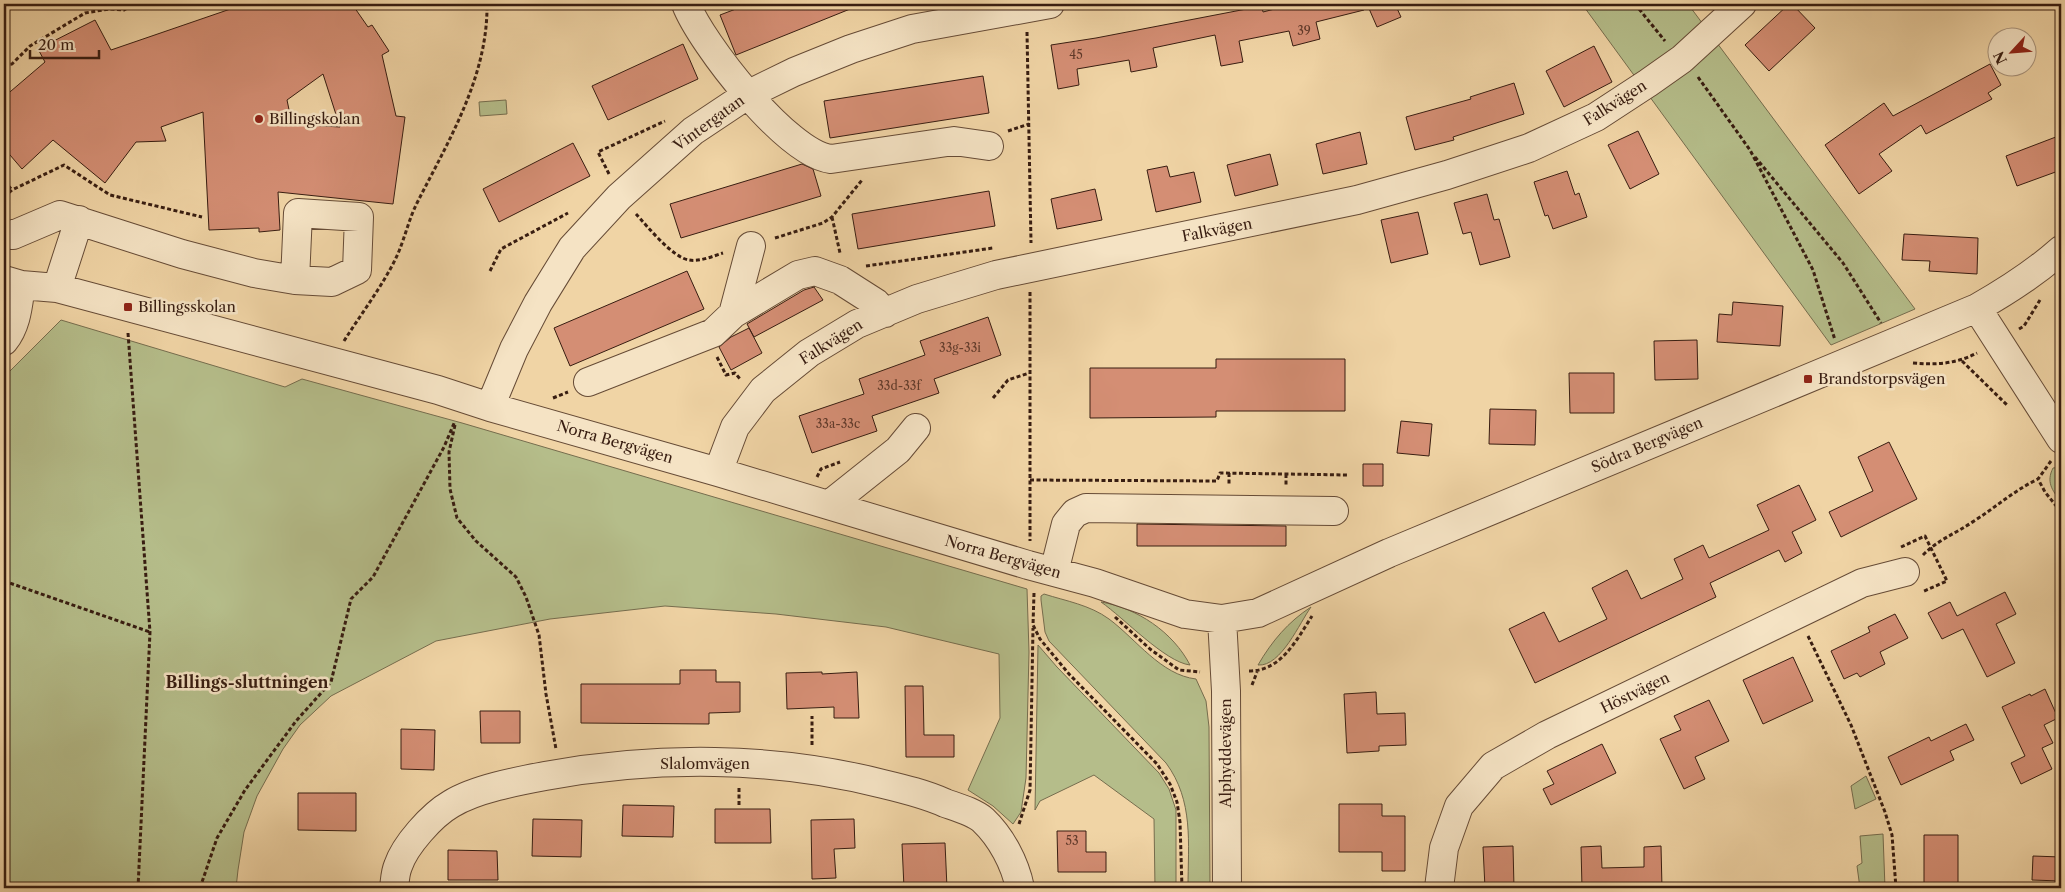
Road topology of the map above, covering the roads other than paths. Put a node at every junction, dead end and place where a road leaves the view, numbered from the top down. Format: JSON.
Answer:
{"nodes":[{"id":1,"x":686,"y":4,"type":"edge"},
{"id":2,"x":1050,"y":4,"type":"edge"},
{"id":3,"x":1742,"y":4,"type":"edge"},
{"id":4,"x":747,"y":95,"type":"junction"},
{"id":5,"x":989,"y":146,"type":"dead end"},
{"id":6,"x":79,"y":220,"type":"junction"},
{"id":7,"x":4,"y":234,"type":"edge"},
{"id":8,"x":751,"y":246,"type":"dead end"},
{"id":9,"x":2061,"y":250,"type":"edge"},
{"id":10,"x":295,"y":280,"type":"dead end"},
{"id":11,"x":12,"y":282,"type":"edge"},
{"id":12,"x":57,"y":288,"type":"junction"},
{"id":13,"x":1976,"y":308,"type":"junction"},
{"id":14,"x":885,"y":313,"type":"junction"},
{"id":15,"x":733,"y":314,"type":"junction"},
{"id":16,"x":4,"y":341,"type":"edge"},
{"id":17,"x":588,"y":382,"type":"dead end"},
{"id":18,"x":490,"y":407,"type":"junction"},
{"id":19,"x":916,"y":428,"type":"dead end"},
{"id":20,"x":2058,"y":448,"type":"edge"},
{"id":21,"x":718,"y":472,"type":"junction"},
{"id":22,"x":829,"y":505,"type":"junction"},
{"id":23,"x":1334,"y":511,"type":"dead end"},
{"id":24,"x":1905,"y":572,"type":"road end"},
{"id":25,"x":1044,"y":580,"type":"junction"},
{"id":26,"x":1222,"y":619,"type":"junction"},
{"id":27,"x":394,"y":888,"type":"edge"},
{"id":28,"x":1020,"y":888,"type":"edge"},
{"id":29,"x":1226,"y":888,"type":"edge"},
{"id":30,"x":1439,"y":888,"type":"edge"}],
"edges":[{"from":1,"to":4,"type":"street"},
{"from":2,"to":4,"type":"street","name":"Vintergatan"},
{"from":3,"to":14,"type":"street","name":"Falkvägen"},
{"from":4,"to":5,"type":"street"},
{"from":4,"to":18,"type":"street","name":"Vintergatan"},
{"from":6,"to":7,"type":"street"},
{"from":6,"to":10,"type":"street"},
{"from":6,"to":12,"type":"street"},
{"from":8,"to":15,"type":"street"},
{"from":9,"to":13,"type":"street","name":"Södra Bergvägen"},
{"from":11,"to":12,"type":"street","name":"Norra Bergvägen"},
{"from":11,"to":16,"type":"street"},
{"from":12,"to":18,"type":"street","name":"Norra Bergvägen"},
{"from":13,"to":20,"type":"street"},
{"from":13,"to":26,"type":"street","name":"Södra Bergvägen"},
{"from":14,"to":15,"type":"street"},
{"from":14,"to":21,"type":"street","name":"Falkvägen"},
{"from":15,"to":17,"type":"street"},
{"from":18,"to":21,"type":"street","name":"Norra Bergvägen"},
{"from":19,"to":22,"type":"street"},
{"from":21,"to":22,"type":"street","name":"Norra Bergvägen"},
{"from":22,"to":25,"type":"street","name":"Norra Bergvägen"},
{"from":23,"to":25,"type":"street"},
{"from":24,"to":30,"type":"street","name":"Höstvägen"},
{"from":25,"to":26,"type":"street","name":"Norra Bergvägen"},
{"from":26,"to":29,"type":"street","name":"Alphyddevägen"},
{"from":27,"to":28,"type":"street","name":"Slalomvägen"}]}
